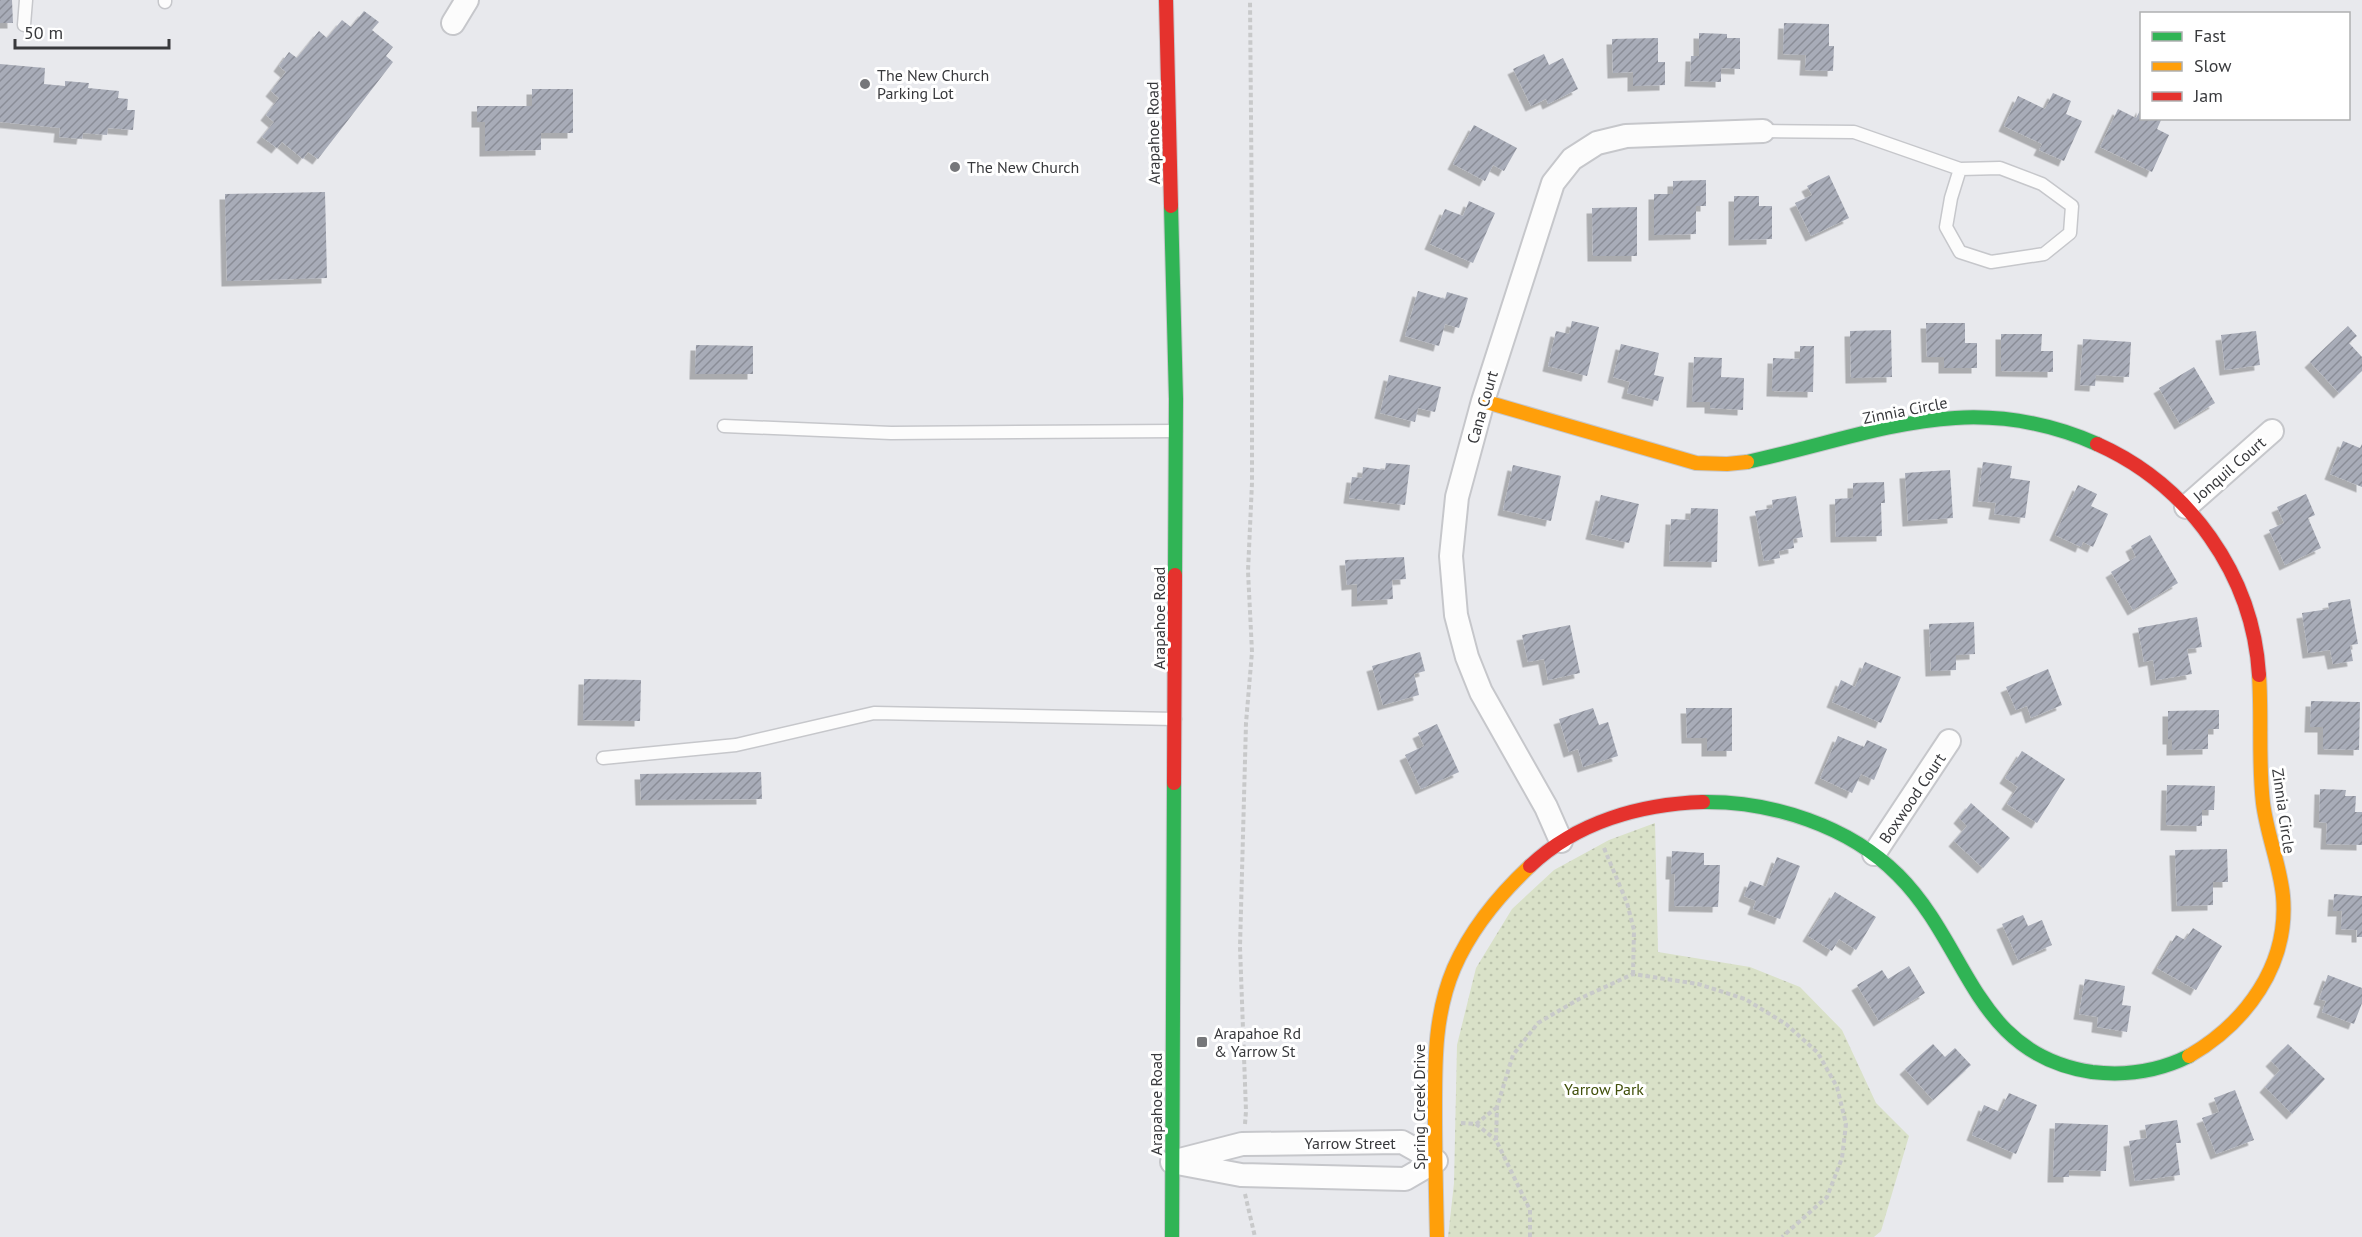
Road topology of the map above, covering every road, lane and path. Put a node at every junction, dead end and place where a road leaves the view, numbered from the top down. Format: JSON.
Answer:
{"nodes":[{"id":1,"x":26,"y":0,"type":"edge"},
{"id":2,"x":467,"y":0,"type":"edge"},
{"id":3,"x":1166,"y":0,"type":"edge"},
{"id":4,"x":1250,"y":0,"type":"edge"},
{"id":5,"x":453,"y":23,"type":"dead end"},
{"id":6,"x":24,"y":25,"type":"dead end"},
{"id":7,"x":1764,"y":131,"type":"joint"},
{"id":8,"x":1960,"y":169,"type":"junction"},
{"id":9,"x":1483,"y":401,"type":"junction"},
{"id":10,"x":724,"y":426,"type":"dead end"},
{"id":11,"x":1176,"y":431,"type":"junction"},
{"id":12,"x":2272,"y":431,"type":"dead end"},
{"id":13,"x":2186,"y":507,"type":"junction"},
{"id":14,"x":1176,"y":719,"type":"junction"},
{"id":15,"x":1949,"y":741,"type":"dead end"},
{"id":16,"x":603,"y":758,"type":"dead end"},
{"id":17,"x":1590,"y":826,"type":"junction"},
{"id":18,"x":1561,"y":841,"type":"junction"},
{"id":19,"x":1874,"y":854,"type":"junction"},
{"id":20,"x":1633,"y":974,"type":"junction"},
{"id":21,"x":1497,"y":1107,"type":"junction"},
{"id":22,"x":1435,"y":1122,"type":"junction"},
{"id":23,"x":1476,"y":1124,"type":"junction"},
{"id":24,"x":1496,"y":1140,"type":"junction"},
{"id":25,"x":1242,"y":1144,"type":"junction"},
{"id":26,"x":1436,"y":1161,"type":"junction"},
{"id":27,"x":1172,"y":1162,"type":"junction"},
{"id":28,"x":1172,"y":1237,"type":"edge"},
{"id":29,"x":1437,"y":1237,"type":"edge"},
{"id":30,"x":1530,"y":1237,"type":"edge"},
{"id":31,"x":1782,"y":1237,"type":"edge"}],
"edges":[{"from":1,"to":6,"type":"lane"},
{"from":2,"to":5,"type":"street"},
{"from":3,"to":11,"type":"street","name":"Arapahoe Road"},
{"from":4,"to":25,"type":"path"},
{"from":7,"to":8,"type":"lane"},
{"from":7,"to":9,"type":"street","name":"Cana Court"},
{"from":8,"to":8,"type":"lane"},
{"from":9,"to":13,"type":"street","name":"Zinnia Circle"},
{"from":9,"to":18,"type":"street","name":"Cana Court"},
{"from":10,"to":11,"type":"lane"},
{"from":11,"to":14,"type":"street","name":"Arapahoe Road"},
{"from":12,"to":13,"type":"street","name":"Jonquil Court"},
{"from":13,"to":19,"type":"street","name":"Zinnia Circle"},
{"from":14,"to":16,"type":"lane"},
{"from":14,"to":27,"type":"street","name":"Arapahoe Road"},
{"from":15,"to":19,"type":"street","name":"Boxwood Court"},
{"from":17,"to":18,"type":"street","name":"Zinnia Circle"},
{"from":17,"to":19,"type":"street","name":"Zinnia Circle"},
{"from":17,"to":20,"type":"path"},
{"from":18,"to":22,"type":"street","name":"Spring Creek Drive"},
{"from":20,"to":21,"type":"path"},
{"from":20,"to":31,"type":"path"},
{"from":21,"to":23,"type":"path"},
{"from":21,"to":24,"type":"path"},
{"from":22,"to":23,"type":"path"},
{"from":22,"to":26,"type":"street","name":"Spring Creek Drive"},
{"from":23,"to":24,"type":"path"},
{"from":24,"to":30,"type":"path"},
{"from":25,"to":26,"type":"street","name":"Yarrow Street"},
{"from":25,"to":27,"type":"street","name":"Yarrow Street"},
{"from":26,"to":27,"type":"street","name":"Yarrow Street"},
{"from":26,"to":29,"type":"street","name":"Spring Creek Drive"},
{"from":27,"to":28,"type":"street","name":"Arapahoe Road"}]}
